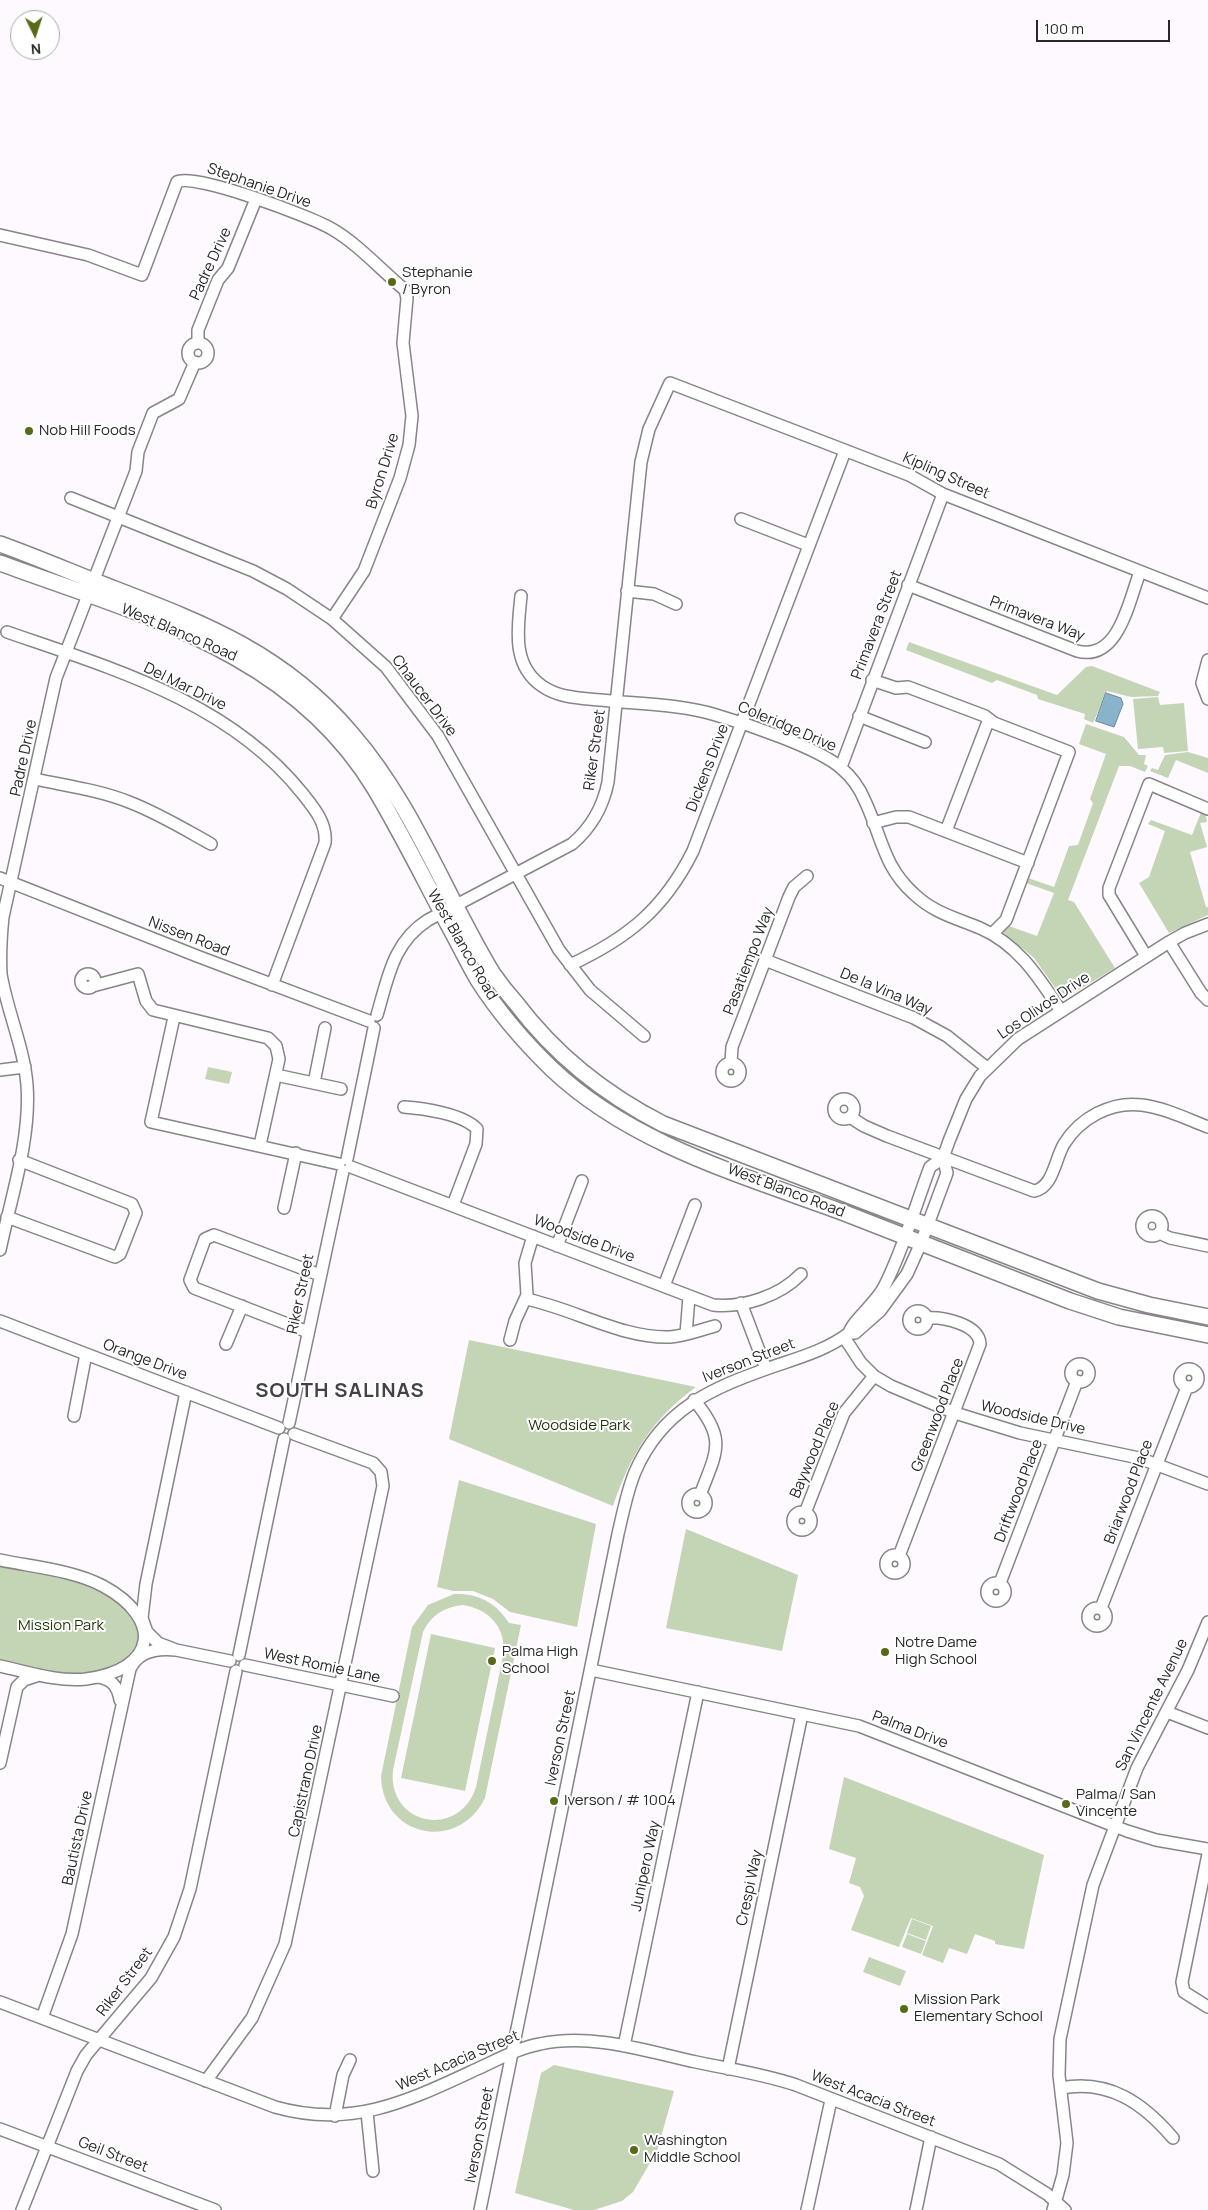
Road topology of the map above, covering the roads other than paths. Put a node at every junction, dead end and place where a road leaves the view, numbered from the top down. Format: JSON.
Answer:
{"nodes":[{"id":1,"x":256,"y":199,"type":"junction"},
{"id":2,"x":0,"y":235,"type":"edge"},
{"id":3,"x":405,"y":290,"type":"joint"},
{"id":4,"x":670,"y":383,"type":"joint"},
{"id":5,"x":845,"y":451,"type":"junction"},
{"id":6,"x":943,"y":494,"type":"junction"},
{"id":7,"x":71,"y":498,"type":"dead end"},
{"id":8,"x":118,"y":516,"type":"junction"},
{"id":9,"x":741,"y":519,"type":"dead end"},
{"id":10,"x":0,"y":544,"type":"edge"},
{"id":11,"x":808,"y":545,"type":"junction"},
{"id":12,"x":0,"y":563,"type":"edge"},
{"id":13,"x":1140,"y":572,"type":"junction"},
{"id":14,"x":93,"y":580,"type":"junction"},
{"id":15,"x":908,"y":585,"type":"junction"},
{"id":16,"x":627,"y":591,"type":"junction"},
{"id":17,"x":87,"y":594,"type":"junction"},
{"id":18,"x":521,"y":596,"type":"dead end"},
{"id":19,"x":1208,"y":598,"type":"edge"},
{"id":20,"x":676,"y":604,"type":"dead end"},
{"id":21,"x":332,"y":620,"type":"junction"},
{"id":22,"x":7,"y":632,"type":"dead end"},
{"id":23,"x":65,"y":653,"type":"junction"},
{"id":24,"x":1208,"y":660,"type":"edge"},
{"id":25,"x":872,"y":680,"type":"junction"},
{"id":26,"x":1208,"y":699,"type":"edge"},
{"id":27,"x":616,"y":702,"type":"junction"},
{"id":28,"x":859,"y":716,"type":"junction"},
{"id":29,"x":989,"y":719,"type":"junction"},
{"id":30,"x":741,"y":723,"type":"junction"},
{"id":31,"x":925,"y":742,"type":"dead end"},
{"id":32,"x":841,"y":767,"type":"junction"},
{"id":33,"x":35,"y":779,"type":"junction"},
{"id":34,"x":1208,"y":809,"type":"edge"},
{"id":35,"x":873,"y":824,"type":"junction"},
{"id":36,"x":946,"y":831,"type":"junction"},
{"id":37,"x":211,"y":844,"type":"dead end"},
{"id":38,"x":1028,"y":863,"type":"junction"},
{"id":39,"x":517,"y":873,"type":"junction"},
{"id":40,"x":807,"y":876,"type":"dead end"},
{"id":41,"x":5,"y":881,"type":"edge"},
{"id":42,"x":456,"y":906,"type":"junction"},
{"id":43,"x":442,"y":913,"type":"junction"},
{"id":44,"x":1208,"y":924,"type":"edge"},
{"id":45,"x":992,"y":934,"type":"junction"},
{"id":46,"x":1169,"y":942,"type":"junction"},
{"id":47,"x":1146,"y":956,"type":"junction"},
{"id":48,"x":765,"y":960,"type":"junction"},
{"id":49,"x":570,"y":965,"type":"junction"},
{"id":50,"x":272,"y":985,"type":"junction"},
{"id":51,"x":89,"y":987,"type":"dead end"},
{"id":52,"x":1208,"y":1000,"type":"edge"},
{"id":53,"x":1060,"y":1012,"type":"junction"},
{"id":54,"x":174,"y":1017,"type":"junction"},
{"id":55,"x":373,"y":1021,"type":"junction"},
{"id":56,"x":325,"y":1028,"type":"dead end"},
{"id":57,"x":644,"y":1036,"type":"dead end"},
{"id":58,"x":731,"y":1063,"type":"dead end"},
{"id":59,"x":25,"y":1067,"type":"junction"},
{"id":60,"x":987,"y":1068,"type":"junction"},
{"id":61,"x":0,"y":1070,"type":"edge"},
{"id":62,"x":276,"y":1075,"type":"junction"},
{"id":63,"x":314,"y":1083,"type":"junction"},
{"id":64,"x":342,"y":1089,"type":"dead end"},
{"id":65,"x":404,"y":1107,"type":"dead end"},
{"id":66,"x":850,"y":1117,"type":"dead end"},
{"id":67,"x":1208,"y":1127,"type":"edge"},
{"id":68,"x":260,"y":1145,"type":"junction"},
{"id":69,"x":296,"y":1153,"type":"junction"},
{"id":70,"x":943,"y":1158,"type":"junction"},
{"id":71,"x":19,"y":1160,"type":"junction"},
{"id":72,"x":345,"y":1165,"type":"junction"},
{"id":73,"x":582,"y":1181,"type":"dead end"},
{"id":74,"x":453,"y":1205,"type":"junction"},
{"id":75,"x":695,"y":1205,"type":"dead end"},
{"id":76,"x":284,"y":1208,"type":"dead end"},
{"id":77,"x":7,"y":1217,"type":"junction"},
{"id":78,"x":911,"y":1218,"type":"junction"},
{"id":79,"x":928,"y":1224,"type":"junction"},
{"id":80,"x":1159,"y":1233,"type":"dead end"},
{"id":81,"x":533,"y":1236,"type":"junction"},
{"id":82,"x":904,"y":1237,"type":"junction"},
{"id":83,"x":921,"y":1244,"type":"junction"},
{"id":84,"x":557,"y":1246,"type":"junction"},
{"id":85,"x":1208,"y":1246,"type":"edge"},
{"id":86,"x":0,"y":1250,"type":"edge"},
{"id":87,"x":801,"y":1274,"type":"dead end"},
{"id":88,"x":320,"y":1275,"type":"junction"},
{"id":89,"x":664,"y":1286,"type":"junction"},
{"id":90,"x":689,"y":1297,"type":"junction"},
{"id":91,"x":526,"y":1299,"type":"junction"},
{"id":92,"x":741,"y":1303,"type":"junction"},
{"id":93,"x":242,"y":1306,"type":"junction"},
{"id":94,"x":1208,"y":1316,"type":"edge"},
{"id":95,"x":927,"y":1318,"type":"dead end"},
{"id":96,"x":0,"y":1321,"type":"edge"},
{"id":97,"x":715,"y":1326,"type":"dead end"},
{"id":98,"x":308,"y":1332,"type":"junction"},
{"id":99,"x":686,"y":1334,"type":"junction"},
{"id":100,"x":846,"y":1335,"type":"junction"},
{"id":101,"x":1208,"y":1335,"type":"edge"},
{"id":102,"x":510,"y":1340,"type":"dead end"},
{"id":103,"x":226,"y":1344,"type":"dead end"},
{"id":104,"x":86,"y":1354,"type":"junction"},
{"id":105,"x":766,"y":1369,"type":"junction"},
{"id":106,"x":874,"y":1376,"type":"junction"},
{"id":107,"x":1076,"y":1381,"type":"dead end"},
{"id":108,"x":1187,"y":1387,"type":"dead end"},
{"id":109,"x":186,"y":1392,"type":"junction"},
{"id":110,"x":694,"y":1400,"type":"junction"},
{"id":111,"x":955,"y":1413,"type":"junction"},
{"id":112,"x":74,"y":1416,"type":"dead end"},
{"id":113,"x":287,"y":1431,"type":"junction"},
{"id":114,"x":1055,"y":1439,"type":"junction"},
{"id":115,"x":1156,"y":1464,"type":"junction"},
{"id":116,"x":380,"y":1469,"type":"joint"},
{"id":117,"x":1208,"y":1484,"type":"edge"},
{"id":118,"x":700,"y":1495,"type":"dead end"},
{"id":119,"x":805,"y":1513,"type":"dead end"},
{"id":120,"x":899,"y":1556,"type":"dead end"},
{"id":121,"x":0,"y":1560,"type":"edge"},
{"id":122,"x":1000,"y":1583,"type":"dead end"},
{"id":123,"x":146,"y":1584,"type":"junction"},
{"id":124,"x":113,"y":1593,"type":"junction"},
{"id":125,"x":1101,"y":1608,"type":"dead end"},
{"id":126,"x":1208,"y":1622,"type":"edge"},
{"id":127,"x":143,"y":1624,"type":"junction"},
{"id":128,"x":176,"y":1650,"type":"junction"},
{"id":129,"x":134,"y":1662,"type":"junction"},
{"id":130,"x":237,"y":1663,"type":"junction"},
{"id":131,"x":0,"y":1666,"type":"edge"},
{"id":132,"x":591,"y":1670,"type":"junction"},
{"id":133,"x":40,"y":1675,"type":"junction"},
{"id":134,"x":98,"y":1677,"type":"junction"},
{"id":135,"x":342,"y":1685,"type":"junction"},
{"id":136,"x":698,"y":1692,"type":"junction"},
{"id":137,"x":15,"y":1693,"type":"junction"},
{"id":138,"x":393,"y":1696,"type":"dead end"},
{"id":139,"x":121,"y":1704,"type":"junction"},
{"id":140,"x":1167,"y":1712,"type":"junction"},
{"id":141,"x":802,"y":1714,"type":"junction"},
{"id":142,"x":1208,"y":1728,"type":"edge"},
{"id":143,"x":0,"y":1762,"type":"edge"},
{"id":144,"x":1115,"y":1826,"type":"junction"},
{"id":145,"x":1208,"y":1849,"type":"edge"},
{"id":146,"x":1208,"y":1854,"type":"edge"},
{"id":147,"x":0,"y":2002,"type":"edge"},
{"id":148,"x":1208,"y":2007,"type":"edge"},
{"id":149,"x":42,"y":2018,"type":"junction"},
{"id":150,"x":99,"y":2040,"type":"junction"},
{"id":151,"x":624,"y":2046,"type":"junction"},
{"id":152,"x":512,"y":2053,"type":"junction"},
{"id":153,"x":350,"y":2060,"type":"dead end"},
{"id":154,"x":728,"y":2069,"type":"junction"},
{"id":155,"x":206,"y":2081,"type":"junction"},
{"id":156,"x":1061,"y":2088,"type":"junction"},
{"id":157,"x":831,"y":2100,"type":"junction"},
{"id":158,"x":367,"y":2112,"type":"junction"},
{"id":159,"x":335,"y":2116,"type":"junction"},
{"id":160,"x":0,"y":2129,"type":"edge"},
{"id":161,"x":931,"y":2137,"type":"junction"},
{"id":162,"x":1173,"y":2138,"type":"dead end"},
{"id":163,"x":47,"y":2146,"type":"junction"},
{"id":164,"x":373,"y":2171,"type":"dead end"},
{"id":165,"x":1055,"y":2206,"type":"edge"},
{"id":166,"x":22,"y":2210,"type":"edge"},
{"id":167,"x":215,"y":2210,"type":"edge"},
{"id":168,"x":480,"y":2210,"type":"edge"},
{"id":169,"x":807,"y":2210,"type":"edge"},
{"id":170,"x":916,"y":2210,"type":"edge"},
{"id":171,"x":1065,"y":2210,"type":"edge"}],
"edges":[{"from":1,"to":2,"type":"street","name":"Stephanie Drive"},
{"from":1,"to":3,"type":"street","name":"Stephanie Drive"},
{"from":1,"to":8,"type":"street","name":"Padre Drive"},
{"from":3,"to":21,"type":"street","name":"Byron Drive"},
{"from":4,"to":5,"type":"street","name":"Kipling Street"},
{"from":4,"to":16,"type":"street","name":"Riker Street"},
{"from":5,"to":6,"type":"street","name":"Kipling Street"},
{"from":5,"to":11,"type":"street","name":"Dickens Drive"},
{"from":6,"to":13,"type":"street","name":"Kipling Street"},
{"from":6,"to":15,"type":"street","name":"Primavera Street"},
{"from":7,"to":8,"type":"street","name":"Chaucer Drive"},
{"from":8,"to":14,"type":"street","name":"Padre Drive"},
{"from":8,"to":21,"type":"street","name":"Chaucer Drive"},
{"from":9,"to":11,"type":"street"},
{"from":10,"to":14,"type":"main road","name":"West Blanco Road"},
{"from":11,"to":30,"type":"street","name":"Dickens Drive"},
{"from":12,"to":17,"type":"main road","name":"West Blanco Road"},
{"from":13,"to":15,"type":"street","name":"Primavera Way"},
{"from":13,"to":19,"type":"street","name":"Kipling Street"},
{"from":14,"to":17,"type":"street","name":"Padre Drive"},
{"from":14,"to":42,"type":"main road","name":"West Blanco Road"},
{"from":15,"to":25,"type":"street","name":"Primavera Street"},
{"from":16,"to":20,"type":"street"},
{"from":16,"to":27,"type":"street","name":"Riker Street"},
{"from":17,"to":23,"type":"street","name":"Padre Drive"},
{"from":17,"to":43,"type":"main road","name":"West Blanco Road"},
{"from":18,"to":27,"type":"street","name":"Coleridge Drive"},
{"from":21,"to":39,"type":"street","name":"Chaucer Drive"},
{"from":22,"to":23,"type":"street","name":"Del Mar Drive"},
{"from":23,"to":33,"type":"street","name":"Padre Drive"},
{"from":23,"to":50,"type":"street","name":"Del Mar Drive"},
{"from":24,"to":26,"type":"street"},
{"from":25,"to":28,"type":"street","name":"Primavera Street"},
{"from":25,"to":29,"type":"street"},
{"from":27,"to":30,"type":"street","name":"Coleridge Drive"},
{"from":27,"to":39,"type":"street","name":"Riker Street"},
{"from":28,"to":31,"type":"street"},
{"from":28,"to":32,"type":"street","name":"Primavera Street"},
{"from":29,"to":36,"type":"street"},
{"from":29,"to":38,"type":"street"},
{"from":30,"to":32,"type":"street","name":"Coleridge Drive"},
{"from":30,"to":49,"type":"street","name":"Dickens Drive"},
{"from":32,"to":35,"type":"street","name":"Coleridge Drive"},
{"from":33,"to":37,"type":"street"},
{"from":33,"to":41,"type":"street","name":"Padre Drive"},
{"from":34,"to":47,"type":"street"},
{"from":35,"to":36,"type":"street"},
{"from":35,"to":45,"type":"street","name":"Coleridge Drive"},
{"from":36,"to":38,"type":"street"},
{"from":38,"to":45,"type":"street"},
{"from":39,"to":42,"type":"street","name":"Riker Street"},
{"from":39,"to":49,"type":"street","name":"Chaucer Drive"},
{"from":40,"to":48,"type":"street","name":"Pasatiempo Way"},
{"from":41,"to":50,"type":"street","name":"Nissen Road"},
{"from":41,"to":59,"type":"street","name":"Padre Drive"},
{"from":42,"to":43,"type":"street","name":"Riker Street"},
{"from":42,"to":78,"type":"main road","name":"West Blanco Road"},
{"from":43,"to":55,"type":"street","name":"Riker Street"},
{"from":43,"to":82,"type":"main road","name":"West Blanco Road"},
{"from":44,"to":46,"type":"street","name":"Los Olivos Drive"},
{"from":45,"to":53,"type":"street","name":"Coleridge Drive"},
{"from":46,"to":47,"type":"street","name":"Los Olivos Drive"},
{"from":46,"to":52,"type":"street"},
{"from":47,"to":53,"type":"street","name":"Los Olivos Drive"},
{"from":48,"to":58,"type":"street","name":"Pasatiempo Way"},
{"from":48,"to":60,"type":"street","name":"De la Vina Way"},
{"from":49,"to":57,"type":"street","name":"Chaucer Drive"},
{"from":50,"to":55,"type":"street","name":"Nissen Road"},
{"from":51,"to":54,"type":"street"},
{"from":53,"to":60,"type":"street","name":"Los Olivos Drive"},
{"from":54,"to":62,"type":"street"},
{"from":54,"to":68,"type":"street","name":"Woodside Drive"},
{"from":55,"to":72,"type":"street","name":"Riker Street"},
{"from":56,"to":63,"type":"street"},
{"from":59,"to":61,"type":"street"},
{"from":59,"to":71,"type":"street","name":"Padre Drive"},
{"from":60,"to":70,"type":"street","name":"Los Olivos Drive"},
{"from":62,"to":63,"type":"street"},
{"from":62,"to":68,"type":"street"},
{"from":63,"to":64,"type":"street"},
{"from":65,"to":74,"type":"street"},
{"from":66,"to":70,"type":"street"},
{"from":67,"to":70,"type":"street"},
{"from":68,"to":69,"type":"street","name":"Woodside Drive"},
{"from":69,"to":72,"type":"street","name":"Woodside Drive"},
{"from":69,"to":76,"type":"street"},
{"from":70,"to":78,"type":"street","name":"Los Olivos Drive"},
{"from":70,"to":79,"type":"street","name":"Los Olivos Drive"},
{"from":71,"to":77,"type":"street","name":"Padre Drive"},
{"from":71,"to":77,"type":"street"},
{"from":72,"to":74,"type":"street","name":"Woodside Drive"},
{"from":72,"to":88,"type":"street","name":"Riker Street"},
{"from":73,"to":84,"type":"street"},
{"from":74,"to":81,"type":"street","name":"Woodside Drive"},
{"from":75,"to":89,"type":"street"},
{"from":77,"to":86,"type":"street","name":"Padre Drive"},
{"from":78,"to":79,"type":"main road","name":"West Blanco Road"},
{"from":78,"to":82,"type":"street","name":"Los Olivos Drive"},
{"from":79,"to":83,"type":"street","name":"Los Olivos Drive"},
{"from":79,"to":94,"type":"main road","name":"West Blanco Road"},
{"from":80,"to":85,"type":"street"},
{"from":81,"to":84,"type":"street","name":"Woodside Drive"},
{"from":81,"to":91,"type":"street"},
{"from":82,"to":83,"type":"main road","name":"West Blanco Road"},
{"from":82,"to":100,"type":"street","name":"Iverson Street"},
{"from":83,"to":100,"type":"street","name":"Iverson Street"},
{"from":83,"to":101,"type":"main road","name":"West Blanco Road"},
{"from":84,"to":89,"type":"street","name":"Woodside Drive"},
{"from":87,"to":92,"type":"street","name":"Woodside Drive"},
{"from":88,"to":93,"type":"street"},
{"from":88,"to":98,"type":"street","name":"Riker Street"},
{"from":89,"to":90,"type":"street","name":"Woodside Drive"},
{"from":90,"to":92,"type":"street","name":"Woodside Drive"},
{"from":90,"to":99,"type":"street"},
{"from":91,"to":99,"type":"street"},
{"from":91,"to":102,"type":"street"},
{"from":92,"to":105,"type":"street"},
{"from":93,"to":98,"type":"street"},
{"from":93,"to":103,"type":"street"},
{"from":95,"to":111,"type":"street","name":"Greenwood Place"},
{"from":96,"to":104,"type":"street","name":"Orange Drive"},
{"from":97,"to":99,"type":"street"},
{"from":98,"to":113,"type":"street","name":"Riker Street"},
{"from":100,"to":105,"type":"street","name":"Iverson Street"},
{"from":100,"to":106,"type":"street","name":"Woodside Drive"},
{"from":104,"to":109,"type":"street","name":"Orange Drive"},
{"from":104,"to":112,"type":"street"},
{"from":105,"to":110,"type":"street","name":"Iverson Street"},
{"from":106,"to":111,"type":"street","name":"Woodside Drive"},
{"from":106,"to":119,"type":"street","name":"Baywood Place"},
{"from":107,"to":114,"type":"street","name":"Driftwood Place"},
{"from":108,"to":115,"type":"street","name":"Briarwood Place"},
{"from":109,"to":113,"type":"street","name":"Orange Drive"},
{"from":109,"to":123,"type":"street"},
{"from":110,"to":118,"type":"street"},
{"from":110,"to":132,"type":"street","name":"Iverson Street"},
{"from":111,"to":114,"type":"street","name":"Woodside Drive"},
{"from":111,"to":120,"type":"street","name":"Greenwood Place"},
{"from":113,"to":116,"type":"street","name":"Orange Drive"},
{"from":113,"to":130,"type":"street","name":"Riker Street"},
{"from":114,"to":115,"type":"street","name":"Woodside Drive"},
{"from":114,"to":122,"type":"street","name":"Driftwood Place"},
{"from":115,"to":117,"type":"street","name":"Woodside Drive"},
{"from":115,"to":125,"type":"street","name":"Briarwood Place"},
{"from":116,"to":135,"type":"street","name":"Capistrano Drive"},
{"from":121,"to":124,"type":"street","name":"West Romie Lane"},
{"from":123,"to":124,"type":"street"},
{"from":123,"to":127,"type":"street"},
{"from":124,"to":127,"type":"street","name":"West Romie Lane"},
{"from":126,"to":140,"type":"street","name":"San Vincente Avenue"},
{"from":127,"to":128,"type":"street","name":"West Romie Lane"},
{"from":127,"to":129,"type":"street"},
{"from":128,"to":129,"type":"street","name":"West Romie Lane"},
{"from":128,"to":130,"type":"street","name":"West Romie Lane"},
{"from":129,"to":134,"type":"street","name":"West Romie Lane"},
{"from":129,"to":139,"type":"street","name":"Bautista Drive"},
{"from":130,"to":135,"type":"street","name":"West Romie Lane"},
{"from":130,"to":150,"type":"street","name":"Riker Street"},
{"from":131,"to":133,"type":"street","name":"West Romie Lane"},
{"from":131,"to":137,"type":"street"},
{"from":132,"to":136,"type":"street","name":"Palma Drive"},
{"from":132,"to":152,"type":"street","name":"Iverson Street"},
{"from":133,"to":134,"type":"street","name":"West Romie Lane"},
{"from":133,"to":137,"type":"street"},
{"from":134,"to":139,"type":"street"},
{"from":135,"to":138,"type":"street","name":"West Romie Lane"},
{"from":135,"to":155,"type":"street","name":"Capistrano Drive"},
{"from":136,"to":141,"type":"street","name":"Palma Drive"},
{"from":136,"to":151,"type":"street","name":"Junipero Way"},
{"from":137,"to":143,"type":"street"},
{"from":139,"to":149,"type":"street","name":"Bautista Drive"},
{"from":140,"to":142,"type":"street"},
{"from":140,"to":144,"type":"street","name":"San Vincente Avenue"},
{"from":141,"to":144,"type":"street","name":"Palma Drive"},
{"from":141,"to":154,"type":"street","name":"Crespi Way"},
{"from":144,"to":145,"type":"street","name":"Palma Drive"},
{"from":144,"to":156,"type":"street","name":"San Vincente Avenue"},
{"from":146,"to":148,"type":"street"},
{"from":147,"to":149,"type":"street","name":"West Acacia Street"},
{"from":149,"to":150,"type":"street","name":"West Acacia Street"},
{"from":150,"to":155,"type":"street","name":"West Acacia Street"},
{"from":150,"to":163,"type":"street","name":"Riker Street"},
{"from":151,"to":152,"type":"street","name":"West Acacia Street"},
{"from":151,"to":154,"type":"street","name":"West Acacia Street"},
{"from":152,"to":158,"type":"street","name":"West Acacia Street"},
{"from":152,"to":168,"type":"street","name":"Iverson Street"},
{"from":153,"to":159,"type":"street"},
{"from":154,"to":157,"type":"street","name":"West Acacia Street"},
{"from":155,"to":159,"type":"street","name":"West Acacia Street"},
{"from":156,"to":162,"type":"street"},
{"from":156,"to":165,"type":"street","name":"San Vincente Avenue"},
{"from":157,"to":161,"type":"street","name":"West Acacia Street"},
{"from":157,"to":169,"type":"street"},
{"from":158,"to":159,"type":"street","name":"West Acacia Street"},
{"from":158,"to":164,"type":"street"},
{"from":160,"to":163,"type":"street","name":"Geil Street"},
{"from":161,"to":165,"type":"street","name":"West Acacia Street"},
{"from":161,"to":170,"type":"street"},
{"from":163,"to":166,"type":"street","name":"Riker Street"},
{"from":163,"to":167,"type":"street","name":"Geil Street"},
{"from":165,"to":171,"type":"street","name":"West Acacia Street"}]}
